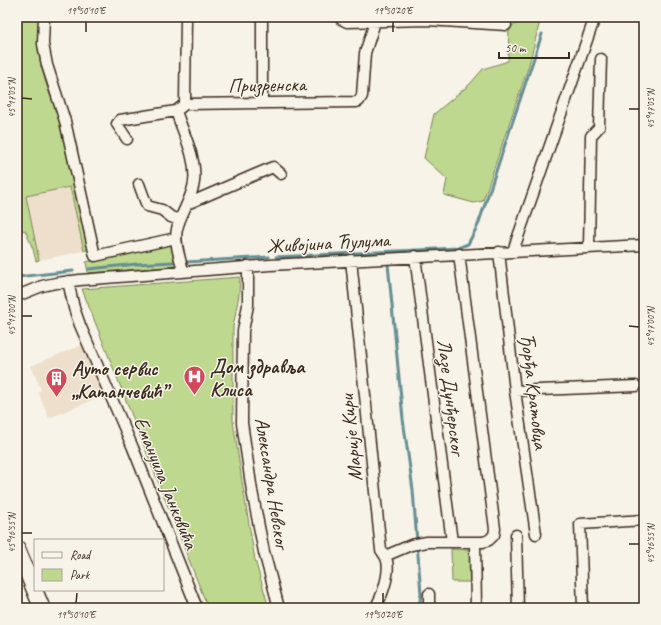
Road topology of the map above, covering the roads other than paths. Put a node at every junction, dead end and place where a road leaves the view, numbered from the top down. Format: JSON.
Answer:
{"nodes":[{"id":1,"x":44,"y":17,"type":"edge"},
{"id":2,"x":186,"y":17,"type":"edge"},
{"id":3,"x":262,"y":17,"type":"edge"},
{"id":4,"x":341,"y":17,"type":"edge"},
{"id":5,"x":595,"y":17,"type":"edge"},
{"id":6,"x":427,"y":19,"type":"edge"},
{"id":7,"x":477,"y":20,"type":"edge"},
{"id":8,"x":375,"y":22,"type":"junction"},
{"id":9,"x":506,"y":25,"type":"dead end"},
{"id":10,"x":601,"y":59,"type":"dead end"},
{"id":11,"x":262,"y":103,"type":"junction"},
{"id":12,"x":185,"y":104,"type":"junction"},
{"id":13,"x":176,"y":111,"type":"junction"},
{"id":14,"x":127,"y":139,"type":"dead end"},
{"id":15,"x":281,"y":174,"type":"dead end"},
{"id":16,"x":139,"y":184,"type":"dead end"},
{"id":17,"x":187,"y":204,"type":"junction"},
{"id":18,"x":180,"y":220,"type":"junction"},
{"id":19,"x":176,"y":238,"type":"junction"},
{"id":20,"x":644,"y":245,"type":"edge"},
{"id":21,"x":589,"y":248,"type":"junction"},
{"id":22,"x":513,"y":251,"type":"junction"},
{"id":23,"x":499,"y":252,"type":"junction"},
{"id":24,"x":459,"y":254,"type":"junction"},
{"id":25,"x":415,"y":256,"type":"junction"},
{"id":26,"x":351,"y":260,"type":"junction"},
{"id":27,"x":248,"y":266,"type":"junction"},
{"id":28,"x":183,"y":271,"type":"junction"},
{"id":29,"x":68,"y":281,"type":"junction"},
{"id":30,"x":17,"y":296,"type":"edge"},
{"id":31,"x":636,"y":386,"type":"dead end"},
{"id":32,"x":515,"y":391,"type":"junction"},
{"id":33,"x":644,"y":520,"type":"edge"},
{"id":34,"x":536,"y":534,"type":"dead end"},
{"id":35,"x":516,"y":535,"type":"dead end"},
{"id":36,"x":452,"y":542,"type":"junction"},
{"id":37,"x":475,"y":542,"type":"junction"},
{"id":38,"x":17,"y":548,"type":"edge"},
{"id":39,"x":385,"y":556,"type":"junction"},
{"id":40,"x":17,"y":573,"type":"edge"},
{"id":41,"x":34,"y":589,"type":"edge"},
{"id":42,"x":35,"y":591,"type":"edge"},
{"id":43,"x":429,"y":594,"type":"dead end"},
{"id":44,"x":32,"y":608,"type":"edge"},
{"id":45,"x":42,"y":608,"type":"edge"},
{"id":46,"x":197,"y":608,"type":"edge"},
{"id":47,"x":279,"y":608,"type":"edge"},
{"id":48,"x":375,"y":608,"type":"edge"},
{"id":49,"x":429,"y":608,"type":"edge"},
{"id":50,"x":476,"y":608,"type":"edge"},
{"id":51,"x":518,"y":608,"type":"edge"},
{"id":52,"x":583,"y":608,"type":"edge"}],
"edges":[{"from":1,"to":19,"type":"street"},
{"from":2,"to":12,"type":"street"},
{"from":3,"to":11,"type":"street"},
{"from":4,"to":8,"type":"street"},
{"from":5,"to":22,"type":"street"},
{"from":6,"to":7,"type":"street"},
{"from":6,"to":8,"type":"street"},
{"from":7,"to":9,"type":"street"},
{"from":8,"to":11,"type":"street","name":"Призренска"},
{"from":10,"to":21,"type":"street"},
{"from":11,"to":12,"type":"street","name":"Призренска"},
{"from":12,"to":13,"type":"street"},
{"from":13,"to":14,"type":"street"},
{"from":13,"to":17,"type":"street"},
{"from":15,"to":17,"type":"street"},
{"from":16,"to":18,"type":"street"},
{"from":17,"to":18,"type":"street"},
{"from":18,"to":19,"type":"street"},
{"from":19,"to":28,"type":"street"},
{"from":20,"to":21,"type":"street","name":"Живојина Ћулума"},
{"from":21,"to":22,"type":"street","name":"Живојина Ћулума"},
{"from":22,"to":23,"type":"street","name":"Живојина Ћулума"},
{"from":23,"to":24,"type":"street","name":"Живојина Ћулума"},
{"from":23,"to":32,"type":"street","name":"Ђорђа Кратовца"},
{"from":24,"to":25,"type":"street","name":"Живојина Ћулума"},
{"from":24,"to":37,"type":"street"},
{"from":25,"to":26,"type":"street","name":"Живојина Ћулума"},
{"from":25,"to":36,"type":"street","name":"Лазе Дунђерског"},
{"from":26,"to":27,"type":"street","name":"Живојина Ћулума"},
{"from":26,"to":39,"type":"street","name":"Марије Кири"},
{"from":27,"to":28,"type":"street","name":"Живојина Ћулума"},
{"from":27,"to":47,"type":"street","name":"Александра Невског"},
{"from":28,"to":29,"type":"street","name":"Живојина Ћулума"},
{"from":29,"to":30,"type":"street","name":"Живојина Ћулума"},
{"from":29,"to":46,"type":"street","name":"Емануила Јанковића"},
{"from":31,"to":32,"type":"street"},
{"from":32,"to":34,"type":"street","name":"Ђорђа Кратовца"},
{"from":33,"to":52,"type":"street"},
{"from":35,"to":51,"type":"street"},
{"from":36,"to":37,"type":"street"},
{"from":36,"to":39,"type":"street"},
{"from":37,"to":50,"type":"street"},
{"from":38,"to":41,"type":"main road"},
{"from":39,"to":48,"type":"street","name":"Марије Кири"},
{"from":40,"to":44,"type":"main road"},
{"from":42,"to":45,"type":"main road"},
{"from":43,"to":49,"type":"street"}]}
